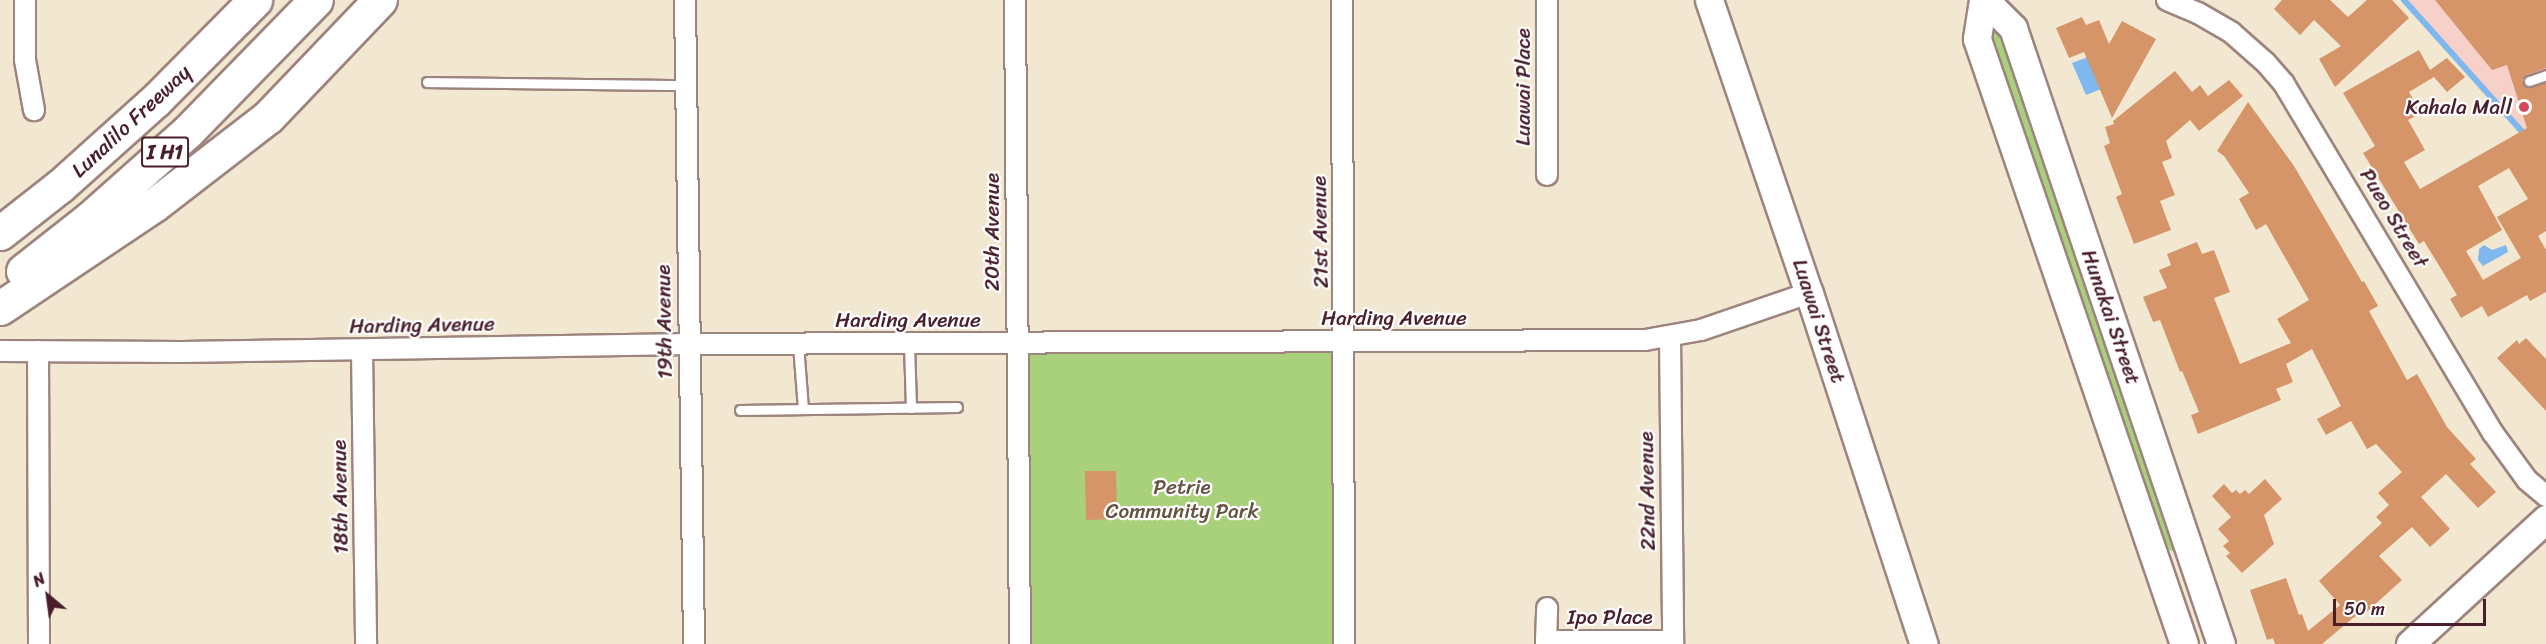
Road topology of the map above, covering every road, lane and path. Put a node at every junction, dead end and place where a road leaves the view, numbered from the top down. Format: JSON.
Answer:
{"nodes":[{"id":1,"x":25,"y":0,"type":"edge"},
{"id":2,"x":255,"y":0,"type":"edge"},
{"id":3,"x":316,"y":0,"type":"edge"},
{"id":4,"x":380,"y":0,"type":"edge"},
{"id":5,"x":685,"y":0,"type":"edge"},
{"id":6,"x":1015,"y":0,"type":"edge"},
{"id":7,"x":1342,"y":0,"type":"edge"},
{"id":8,"x":1547,"y":0,"type":"edge"},
{"id":9,"x":1709,"y":0,"type":"edge"},
{"id":10,"x":1984,"y":0,"type":"edge"},
{"id":11,"x":2167,"y":0,"type":"edge"},
{"id":12,"x":2546,"y":75,"type":"edge"},
{"id":13,"x":2529,"y":81,"type":"dead end"},
{"id":14,"x":427,"y":82,"type":"dead end"},
{"id":15,"x":686,"y":85,"type":"junction"},
{"id":16,"x":34,"y":110,"type":"dead end"},
{"id":17,"x":1547,"y":175,"type":"dead end"},
{"id":18,"x":0,"y":233,"type":"edge"},
{"id":19,"x":0,"y":288,"type":"edge"},
{"id":20,"x":1809,"y":293,"type":"junction"},
{"id":21,"x":0,"y":308,"type":"edge"},
{"id":22,"x":1670,"y":337,"type":"junction"},
{"id":23,"x":1345,"y":342,"type":"junction"},
{"id":24,"x":1016,"y":343,"type":"junction"},
{"id":25,"x":689,"y":344,"type":"junction"},
{"id":26,"x":798,"y":344,"type":"junction"},
{"id":27,"x":909,"y":344,"type":"junction"},
{"id":28,"x":362,"y":350,"type":"junction"},
{"id":29,"x":0,"y":351,"type":"edge"},
{"id":30,"x":38,"y":351,"type":"junction"},
{"id":31,"x":957,"y":407,"type":"dead end"},
{"id":32,"x":911,"y":408,"type":"junction"},
{"id":33,"x":802,"y":409,"type":"junction"},
{"id":34,"x":740,"y":410,"type":"dead end"},
{"id":35,"x":2546,"y":496,"type":"edge"},
{"id":36,"x":2546,"y":519,"type":"edge"},
{"id":37,"x":1547,"y":608,"type":"dead end"},
{"id":38,"x":1546,"y":642,"type":"edge"},
{"id":39,"x":1673,"y":643,"type":"edge"},
{"id":40,"x":39,"y":644,"type":"edge"},
{"id":41,"x":366,"y":644,"type":"edge"},
{"id":42,"x":694,"y":644,"type":"edge"},
{"id":43,"x":1020,"y":644,"type":"edge"},
{"id":44,"x":1344,"y":644,"type":"edge"},
{"id":45,"x":1924,"y":644,"type":"edge"},
{"id":46,"x":2184,"y":644,"type":"edge"},
{"id":47,"x":2221,"y":644,"type":"edge"},
{"id":48,"x":2410,"y":644,"type":"edge"}],
"edges":[{"from":1,"to":16,"type":"street"},
{"from":2,"to":18,"type":"highway","name":"Lunalilo Freeway","number":"I H1"},
{"from":3,"to":19,"type":"highway","name":"Lunalilo Freeway","number":"I H1"},
{"from":4,"to":21,"type":"highway"},
{"from":5,"to":15,"type":"street","name":"19th Avenue"},
{"from":6,"to":24,"type":"street","name":"20th Avenue"},
{"from":7,"to":23,"type":"street","name":"21st Avenue"},
{"from":8,"to":17,"type":"street","name":"Luawai Place"},
{"from":9,"to":20,"type":"street","name":"Luawai Street"},
{"from":10,"to":46,"type":"street","name":"Hunakai Street"},
{"from":10,"to":47,"type":"street","name":"Hunakai Street"},
{"from":11,"to":35,"type":"street","name":"Pueo Street"},
{"from":12,"to":13,"type":"lane"},
{"from":14,"to":15,"type":"lane"},
{"from":15,"to":25,"type":"street","name":"19th Avenue"},
{"from":20,"to":22,"type":"street","name":"Harding Avenue"},
{"from":20,"to":45,"type":"street","name":"Luawai Street"},
{"from":22,"to":23,"type":"street","name":"Harding Avenue"},
{"from":22,"to":39,"type":"street","name":"22nd Avenue"},
{"from":23,"to":24,"type":"street","name":"Harding Avenue"},
{"from":23,"to":44,"type":"street","name":"21st Avenue"},
{"from":24,"to":27,"type":"street","name":"Harding Avenue"},
{"from":24,"to":43,"type":"street","name":"20th Avenue"},
{"from":25,"to":26,"type":"street","name":"Harding Avenue"},
{"from":25,"to":28,"type":"street","name":"Harding Avenue"},
{"from":25,"to":42,"type":"street","name":"19th Avenue"},
{"from":26,"to":27,"type":"street","name":"Harding Avenue"},
{"from":26,"to":33,"type":"lane"},
{"from":27,"to":32,"type":"lane"},
{"from":28,"to":30,"type":"street","name":"Harding Avenue"},
{"from":28,"to":41,"type":"street","name":"18th Avenue"},
{"from":29,"to":30,"type":"street","name":"Harding Avenue"},
{"from":30,"to":40,"type":"street"},
{"from":31,"to":32,"type":"lane"},
{"from":32,"to":33,"type":"lane"},
{"from":33,"to":34,"type":"lane"},
{"from":36,"to":48,"type":"street"},
{"from":37,"to":38,"type":"street","name":"Ipo Place"},
{"from":38,"to":39,"type":"street","name":"Ipo Place"}]}
